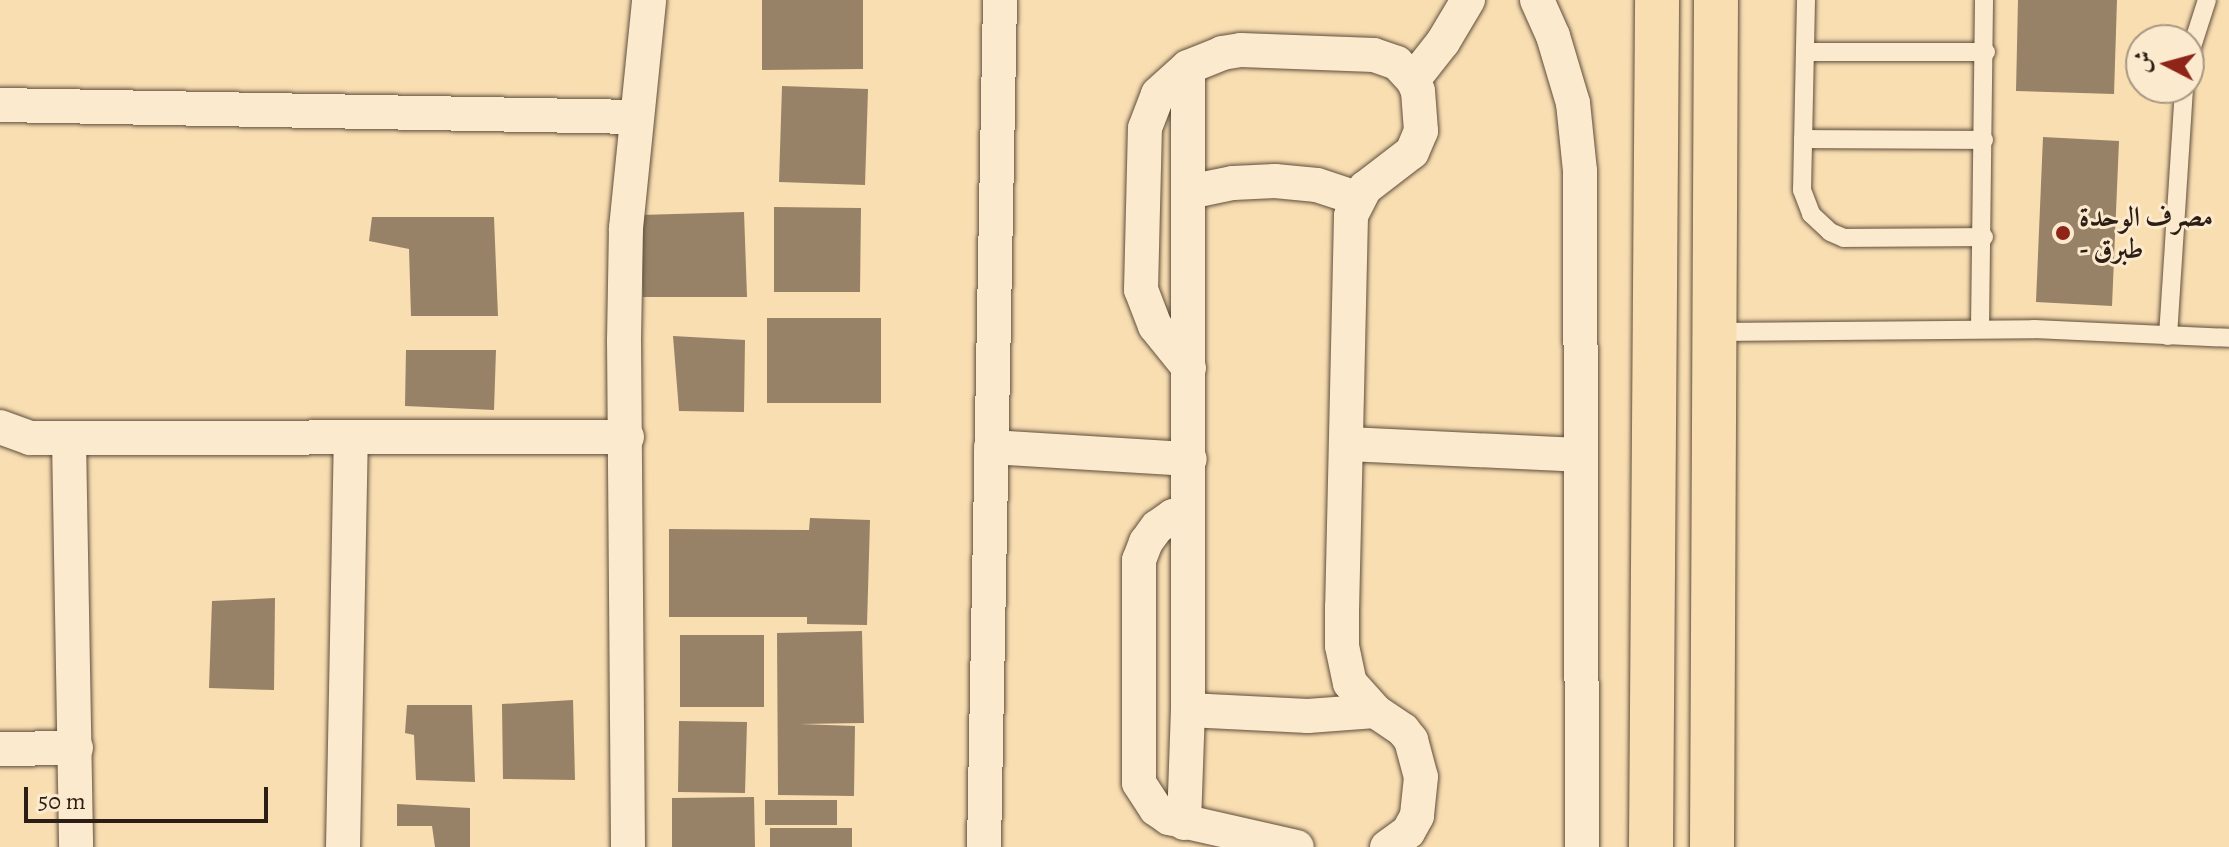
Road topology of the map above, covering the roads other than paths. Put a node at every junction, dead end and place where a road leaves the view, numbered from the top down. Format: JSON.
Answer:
{"nodes":[{"id":1,"x":649,"y":0,"type":"edge"},
{"id":2,"x":1000,"y":0,"type":"edge"},
{"id":3,"x":1468,"y":0,"type":"edge"},
{"id":4,"x":1537,"y":0,"type":"edge"},
{"id":5,"x":1657,"y":0,"type":"edge"},
{"id":6,"x":1716,"y":0,"type":"edge"},
{"id":7,"x":1806,"y":0,"type":"edge"},
{"id":8,"x":1984,"y":0,"type":"edge"},
{"id":9,"x":2207,"y":0,"type":"edge"},
{"id":10,"x":2199,"y":24,"type":"edge"},
{"id":11,"x":1805,"y":52,"type":"junction"},
{"id":12,"x":1986,"y":52,"type":"junction"},
{"id":13,"x":1188,"y":67,"type":"junction"},
{"id":14,"x":1413,"y":80,"type":"junction"},
{"id":15,"x":2183,"y":104,"type":"edge"},
{"id":16,"x":0,"y":105,"type":"edge"},
{"id":17,"x":635,"y":117,"type":"junction"},
{"id":18,"x":1803,"y":139,"type":"junction"},
{"id":19,"x":1984,"y":140,"type":"junction"},
{"id":20,"x":1189,"y":192,"type":"junction"},
{"id":21,"x":1356,"y":198,"type":"junction"},
{"id":22,"x":1984,"y":237,"type":"junction"},
{"id":23,"x":1980,"y":329,"type":"junction"},
{"id":24,"x":1717,"y":332,"type":"junction"},
{"id":25,"x":2168,"y":336,"type":"junction"},
{"id":26,"x":2229,"y":338,"type":"edge"},
{"id":27,"x":1189,"y":368,"type":"junction"},
{"id":28,"x":0,"y":427,"type":"edge"},
{"id":29,"x":627,"y":437,"type":"junction"},
{"id":30,"x":69,"y":439,"type":"junction"},
{"id":31,"x":351,"y":439,"type":"junction"},
{"id":32,"x":1348,"y":444,"type":"junction"},
{"id":33,"x":991,"y":447,"type":"junction"},
{"id":34,"x":1579,"y":455,"type":"junction"},
{"id":35,"x":1190,"y":459,"type":"junction"},
{"id":36,"x":1188,"y":512,"type":"junction"},
{"id":37,"x":1188,"y":710,"type":"junction"},
{"id":38,"x":1375,"y":711,"type":"junction"},
{"id":39,"x":76,"y":748,"type":"junction"},
{"id":40,"x":0,"y":749,"type":"edge"},
{"id":41,"x":1184,"y":823,"type":"junction"},
{"id":42,"x":76,"y":847,"type":"edge"},
{"id":43,"x":343,"y":847,"type":"edge"},
{"id":44,"x":628,"y":847,"type":"edge"},
{"id":45,"x":984,"y":847,"type":"edge"},
{"id":46,"x":1297,"y":847,"type":"edge"},
{"id":47,"x":1387,"y":847,"type":"edge"},
{"id":48,"x":1582,"y":847,"type":"edge"},
{"id":49,"x":1651,"y":847,"type":"edge"},
{"id":50,"x":1712,"y":847,"type":"edge"}],
"edges":[{"from":1,"to":17,"type":"street"},
{"from":2,"to":33,"type":"street"},
{"from":3,"to":14,"type":"street"},
{"from":4,"to":34,"type":"street"},
{"from":5,"to":49,"type":"highway"},
{"from":6,"to":24,"type":"highway"},
{"from":7,"to":11,"type":"lane"},
{"from":8,"to":12,"type":"lane"},
{"from":9,"to":10,"type":"lane"},
{"from":11,"to":12,"type":"lane"},
{"from":11,"to":18,"type":"lane"},
{"from":12,"to":19,"type":"lane"},
{"from":13,"to":14,"type":"street"},
{"from":13,"to":20,"type":"street"},
{"from":13,"to":27,"type":"street"},
{"from":14,"to":21,"type":"street"},
{"from":15,"to":25,"type":"lane"},
{"from":16,"to":17,"type":"street"},
{"from":17,"to":29,"type":"street"},
{"from":18,"to":19,"type":"lane"},
{"from":18,"to":22,"type":"lane"},
{"from":19,"to":22,"type":"lane"},
{"from":20,"to":21,"type":"street"},
{"from":20,"to":27,"type":"street"},
{"from":21,"to":32,"type":"street"},
{"from":22,"to":23,"type":"lane"},
{"from":23,"to":24,"type":"lane"},
{"from":23,"to":25,"type":"lane"},
{"from":24,"to":50,"type":"highway"},
{"from":25,"to":26,"type":"lane"},
{"from":27,"to":35,"type":"street"},
{"from":28,"to":30,"type":"street"},
{"from":29,"to":31,"type":"street"},
{"from":29,"to":44,"type":"street"},
{"from":30,"to":31,"type":"street"},
{"from":30,"to":39,"type":"street"},
{"from":31,"to":43,"type":"street"},
{"from":32,"to":34,"type":"street"},
{"from":32,"to":38,"type":"street"},
{"from":33,"to":35,"type":"street"},
{"from":33,"to":45,"type":"street"},
{"from":34,"to":48,"type":"street"},
{"from":35,"to":36,"type":"street"},
{"from":36,"to":37,"type":"street"},
{"from":36,"to":41,"type":"street"},
{"from":37,"to":38,"type":"street"},
{"from":37,"to":41,"type":"street"},
{"from":38,"to":47,"type":"street"},
{"from":39,"to":40,"type":"street"},
{"from":39,"to":42,"type":"street"},
{"from":41,"to":46,"type":"street"}]}
